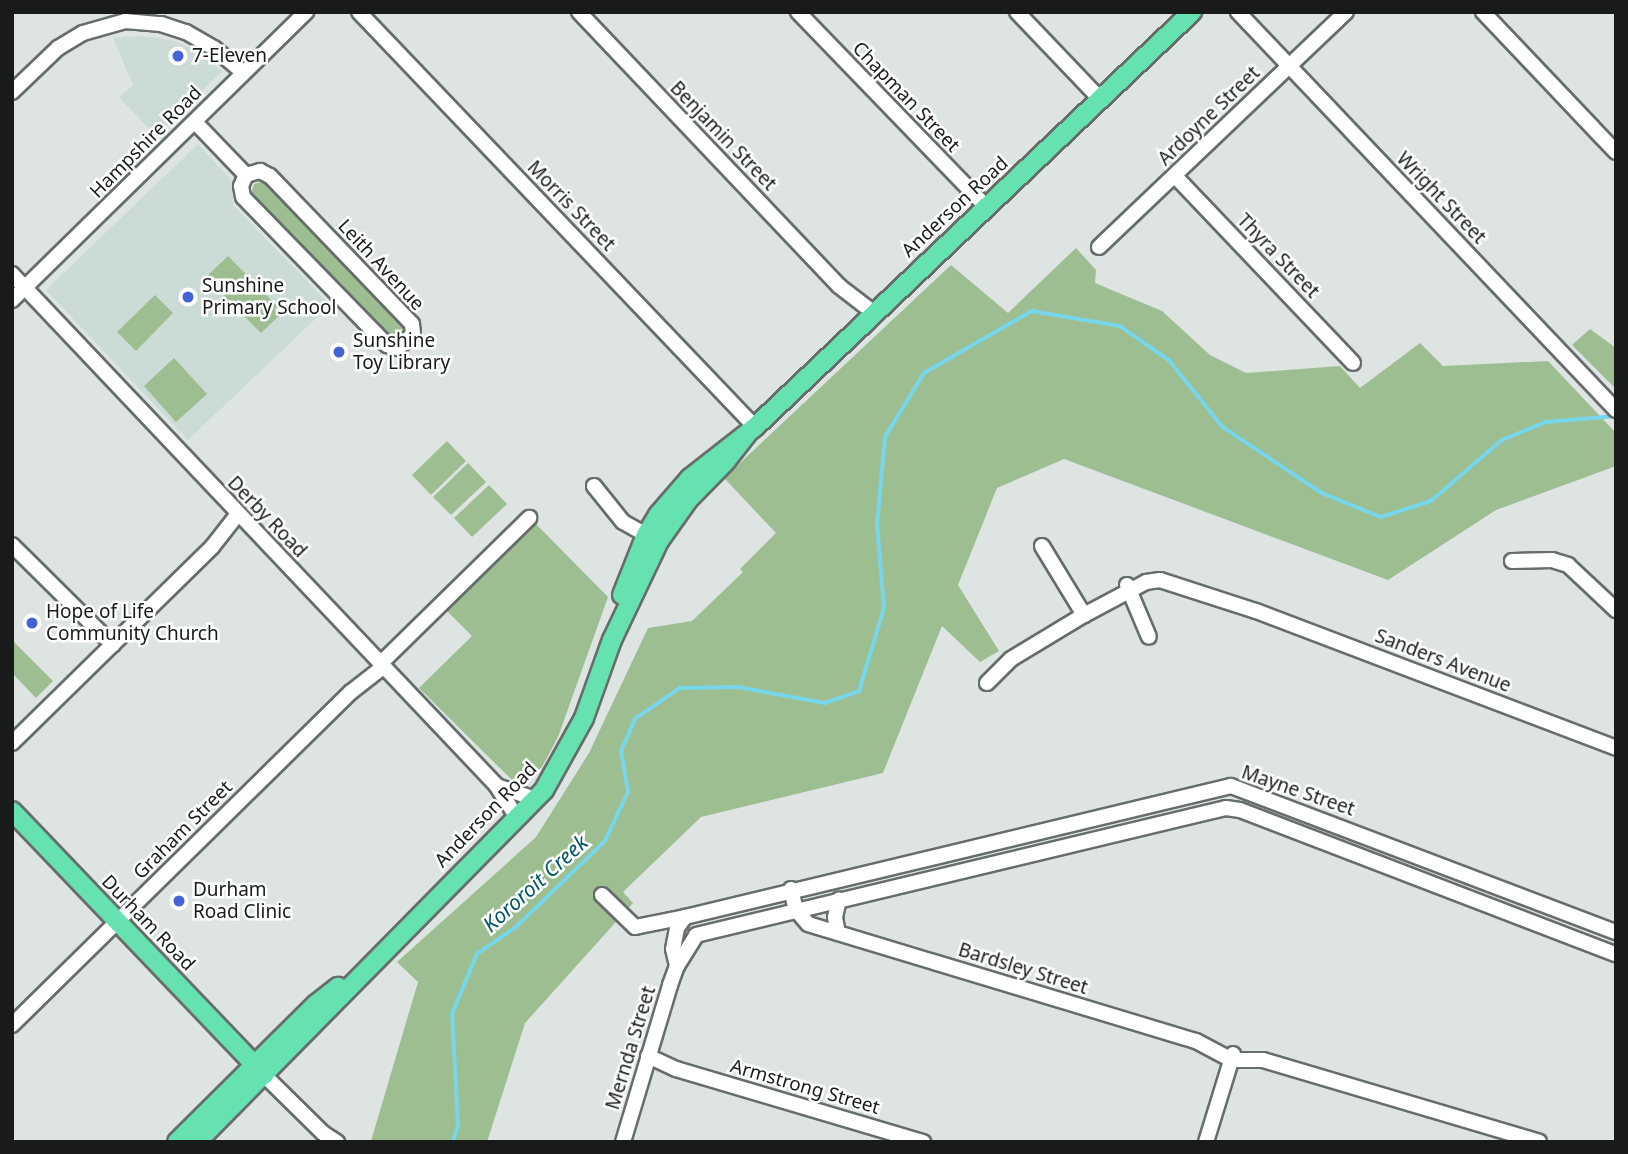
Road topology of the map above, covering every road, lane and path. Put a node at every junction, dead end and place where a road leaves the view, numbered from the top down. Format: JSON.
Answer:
{"nodes":[{"id":1,"x":306,"y":12,"type":"edge"},
{"id":2,"x":359,"y":12,"type":"edge"},
{"id":3,"x":579,"y":12,"type":"edge"},
{"id":4,"x":798,"y":12,"type":"edge"},
{"id":5,"x":1017,"y":12,"type":"edge"},
{"id":6,"x":1192,"y":12,"type":"edge"},
{"id":7,"x":1238,"y":12,"type":"edge"},
{"id":8,"x":1346,"y":12,"type":"edge"},
{"id":9,"x":1483,"y":12,"type":"edge"},
{"id":10,"x":1290,"y":67,"type":"junction"},
{"id":11,"x":243,"y":72,"type":"junction"},
{"id":12,"x":12,"y":92,"type":"edge"},
{"id":13,"x":1100,"y":99,"type":"junction"},
{"id":14,"x":195,"y":122,"type":"junction"},
{"id":15,"x":1616,"y":152,"type":"edge"},
{"id":16,"x":246,"y":175,"type":"junction"},
{"id":17,"x":1175,"y":176,"type":"junction"},
{"id":18,"x":986,"y":207,"type":"junction"},
{"id":19,"x":1099,"y":247,"type":"dead end"},
{"id":20,"x":12,"y":274,"type":"edge"},
{"id":21,"x":24,"y":289,"type":"junction"},
{"id":22,"x":12,"y":300,"type":"edge"},
{"id":23,"x":870,"y":317,"type":"junction"},
{"id":24,"x":1353,"y":363,"type":"dead end"},
{"id":25,"x":1616,"y":410,"type":"edge"},
{"id":26,"x":751,"y":430,"type":"junction"},
{"id":27,"x":594,"y":485,"type":"dead end"},
{"id":28,"x":241,"y":517,"type":"junction"},
{"id":29,"x":529,"y":518,"type":"dead end"},
{"id":30,"x":652,"y":538,"type":"junction"},
{"id":31,"x":12,"y":545,"type":"edge"},
{"id":32,"x":1042,"y":546,"type":"dead end"},
{"id":33,"x":1512,"y":561,"type":"dead end"},
{"id":34,"x":1129,"y":588,"type":"junction"},
{"id":35,"x":1616,"y":610,"type":"edge"},
{"id":36,"x":1089,"y":612,"type":"junction"},
{"id":37,"x":1149,"y":637,"type":"dead end"},
{"id":38,"x":110,"y":648,"type":"junction"},
{"id":39,"x":380,"y":664,"type":"junction"},
{"id":40,"x":987,"y":683,"type":"dead end"},
{"id":41,"x":12,"y":743,"type":"edge"},
{"id":42,"x":1616,"y":748,"type":"edge"},
{"id":43,"x":496,"y":785,"type":"junction"},
{"id":44,"x":535,"y":799,"type":"junction"},
{"id":45,"x":12,"y":811,"type":"edge"},
{"id":46,"x":517,"y":817,"type":"junction"},
{"id":47,"x":957,"y":850,"type":"junction"},
{"id":48,"x":960,"y":872,"type":"junction"},
{"id":49,"x":791,"y":890,"type":"junction"},
{"id":50,"x":602,"y":895,"type":"dead end"},
{"id":51,"x":839,"y":899,"type":"junction"},
{"id":52,"x":724,"y":906,"type":"junction"},
{"id":53,"x":796,"y":910,"type":"junction"},
{"id":54,"x":685,"y":917,"type":"junction"},
{"id":55,"x":118,"y":922,"type":"junction"},
{"id":56,"x":729,"y":925,"type":"junction"},
{"id":57,"x":1616,"y":932,"type":"edge"},
{"id":58,"x":838,"y":933,"type":"junction"},
{"id":59,"x":1616,"y":954,"type":"edge"},
{"id":60,"x":677,"y":966,"type":"junction"},
{"id":61,"x":12,"y":1025,"type":"edge"},
{"id":62,"x":1232,"y":1057,"type":"junction"},
{"id":63,"x":647,"y":1060,"type":"junction"},
{"id":64,"x":259,"y":1070,"type":"junction"},
{"id":65,"x":177,"y":1142,"type":"edge"},
{"id":66,"x":197,"y":1142,"type":"edge"},
{"id":67,"x":337,"y":1142,"type":"edge"},
{"id":68,"x":623,"y":1142,"type":"edge"},
{"id":69,"x":923,"y":1142,"type":"edge"},
{"id":70,"x":1206,"y":1142,"type":"edge"},
{"id":71,"x":1539,"y":1142,"type":"edge"}],
"edges":[{"from":1,"to":11,"type":"street","name":"Hampshire Road"},
{"from":2,"to":26,"type":"street","name":"Morris Street"},
{"from":3,"to":23,"type":"street","name":"Benjamin Street"},
{"from":4,"to":18,"type":"street","name":"Chapman Street"},
{"from":5,"to":13,"type":"street"},
{"from":6,"to":13,"type":"main road","name":"Anderson Road"},
{"from":7,"to":10,"type":"street","name":"Wright Street"},
{"from":8,"to":10,"type":"street","name":"Ardoyne Street"},
{"from":9,"to":15,"type":"street"},
{"from":10,"to":17,"type":"street","name":"Ardoyne Street"},
{"from":10,"to":25,"type":"street","name":"Wright Street"},
{"from":11,"to":12,"type":"street"},
{"from":11,"to":14,"type":"street","name":"Hampshire Road"},
{"from":13,"to":18,"type":"main road","name":"Anderson Road"},
{"from":14,"to":16,"type":"street"},
{"from":14,"to":21,"type":"street","name":"Hampshire Road"},
{"from":16,"to":16,"type":"street","name":"Leith Avenue"},
{"from":17,"to":19,"type":"street","name":"Ardoyne Street"},
{"from":17,"to":24,"type":"street","name":"Thyra Street"},
{"from":18,"to":23,"type":"main road","name":"Anderson Road"},
{"from":20,"to":21,"type":"street","name":"Derby Road"},
{"from":21,"to":22,"type":"street","name":"Hampshire Road"},
{"from":21,"to":28,"type":"street","name":"Derby Road"},
{"from":23,"to":26,"type":"main road","name":"Anderson Road"},
{"from":26,"to":30,"type":"main road","name":"Anderson Road"},
{"from":27,"to":30,"type":"street"},
{"from":28,"to":38,"type":"street"},
{"from":28,"to":39,"type":"street","name":"Derby Road"},
{"from":29,"to":39,"type":"street","name":"Graham Street"},
{"from":30,"to":44,"type":"main road","name":"Anderson Road"},
{"from":31,"to":38,"type":"street"},
{"from":32,"to":36,"type":"street"},
{"from":33,"to":35,"type":"street"},
{"from":34,"to":36,"type":"street","name":"Sanders Avenue"},
{"from":34,"to":37,"type":"street"},
{"from":34,"to":42,"type":"street","name":"Sanders Avenue"},
{"from":36,"to":40,"type":"street","name":"Sanders Avenue"},
{"from":38,"to":41,"type":"street"},
{"from":39,"to":43,"type":"street","name":"Derby Road"},
{"from":39,"to":55,"type":"street","name":"Graham Street"},
{"from":43,"to":44,"type":"street","name":"Derby Road"},
{"from":43,"to":46,"type":"street","name":"Derby Road"},
{"from":44,"to":46,"type":"main road","name":"Anderson Road"},
{"from":45,"to":55,"type":"main road","name":"Durham Road"},
{"from":46,"to":64,"type":"main road","name":"Anderson Road"},
{"from":47,"to":48,"type":"street"},
{"from":47,"to":49,"type":"street","name":"Mayne Street"},
{"from":47,"to":57,"type":"street","name":"Mayne Street"},
{"from":48,"to":51,"type":"street","name":"Mayne Street"},
{"from":48,"to":59,"type":"street","name":"Mayne Street"},
{"from":49,"to":52,"type":"street","name":"Mayne Street"},
{"from":49,"to":53,"type":"street"},
{"from":50,"to":54,"type":"street","name":"Mayne Street"},
{"from":51,"to":53,"type":"street","name":"Mayne Street"},
{"from":51,"to":58,"type":"street"},
{"from":52,"to":54,"type":"street","name":"Mayne Street"},
{"from":52,"to":56,"type":"street"},
{"from":53,"to":56,"type":"street","name":"Mayne Street"},
{"from":53,"to":58,"type":"street","name":"Bardsley Street"},
{"from":54,"to":60,"type":"street"},
{"from":55,"to":61,"type":"street","name":"Graham Street"},
{"from":55,"to":64,"type":"main road","name":"Durham Road"},
{"from":56,"to":60,"type":"street","name":"Mayne Street"},
{"from":58,"to":62,"type":"street","name":"Bardsley Street"},
{"from":60,"to":63,"type":"street","name":"Mernda Street"},
{"from":62,"to":70,"type":"street"},
{"from":62,"to":71,"type":"street","name":"Bardsley Street"},
{"from":63,"to":68,"type":"street","name":"Mernda Street"},
{"from":63,"to":69,"type":"street","name":"Armstrong Street"},
{"from":64,"to":65,"type":"main road","name":"Anderson Road"},
{"from":64,"to":66,"type":"main road","name":"Anderson Road"},
{"from":64,"to":67,"type":"street"}]}
